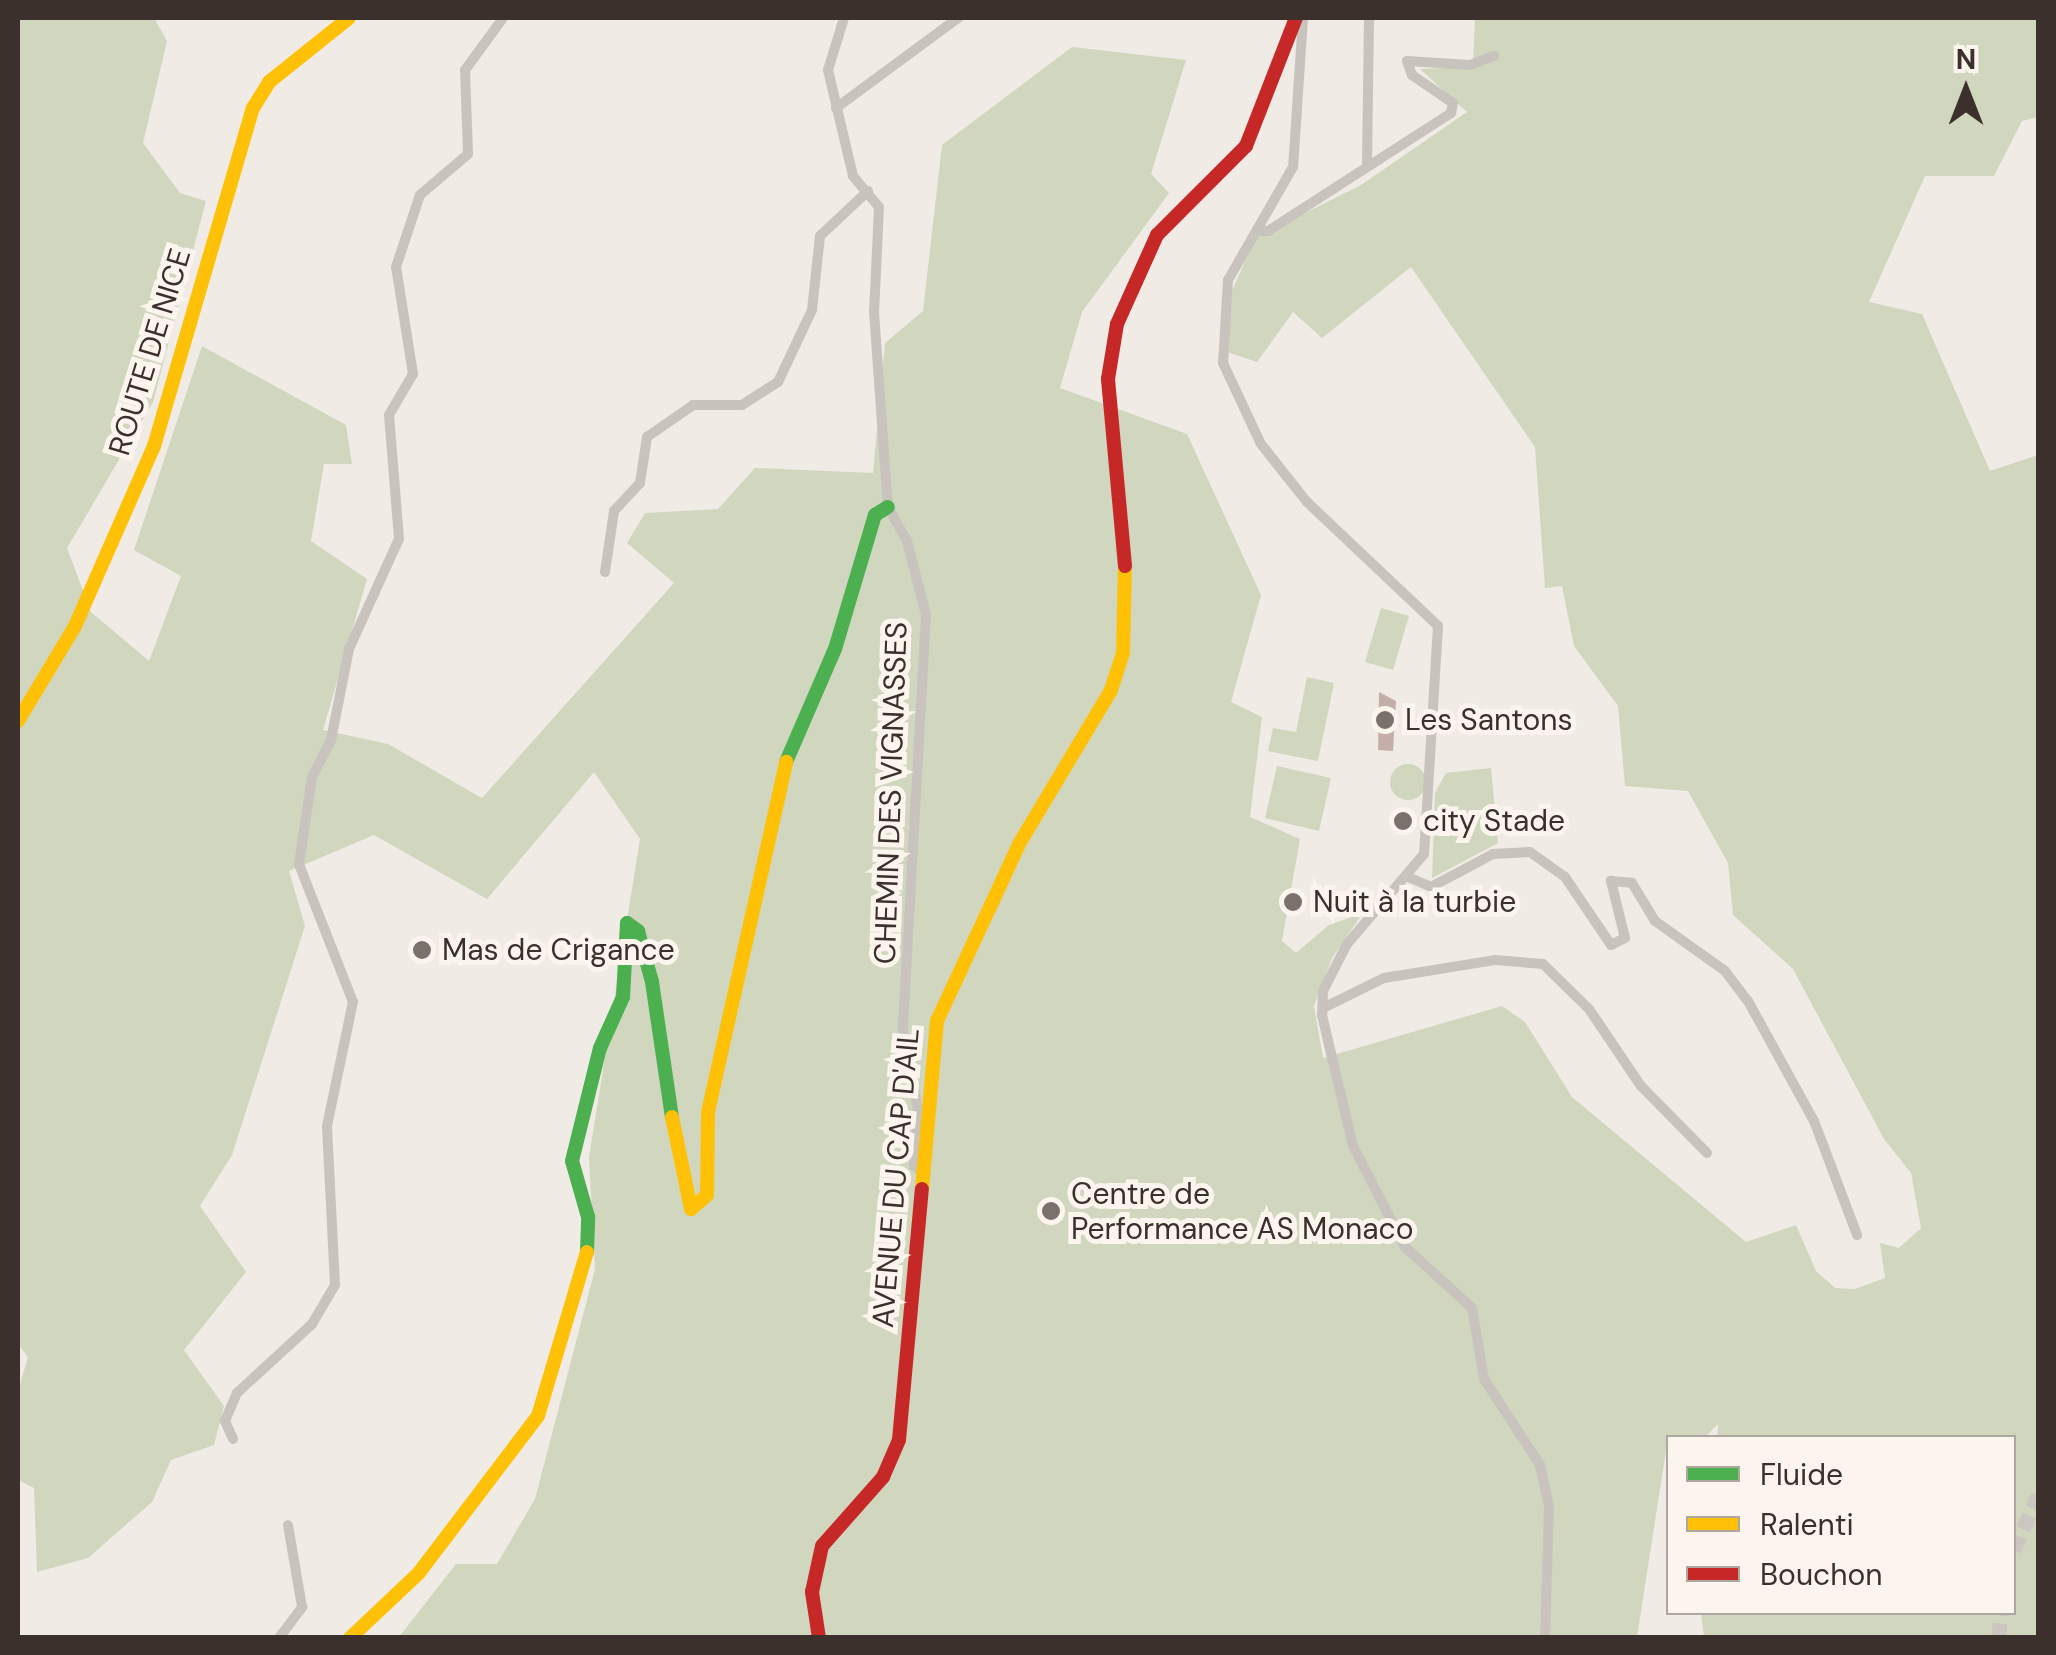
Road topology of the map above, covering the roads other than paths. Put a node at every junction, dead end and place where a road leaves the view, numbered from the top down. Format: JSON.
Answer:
{"nodes":[{"id":1,"x":349,"y":18,"type":"edge"},
{"id":2,"x":503,"y":18,"type":"edge"},
{"id":3,"x":844,"y":18,"type":"edge"},
{"id":4,"x":958,"y":18,"type":"edge"},
{"id":5,"x":1299,"y":18,"type":"edge"},
{"id":6,"x":1369,"y":18,"type":"edge"},
{"id":7,"x":1494,"y":56,"type":"dead end"},
{"id":8,"x":836,"y":108,"type":"junction"},
{"id":9,"x":1366,"y":163,"type":"junction"},
{"id":10,"x":868,"y":191,"type":"junction"},
{"id":11,"x":1257,"y":230,"type":"junction"},
{"id":12,"x":888,"y":507,"type":"junction"},
{"id":13,"x":605,"y":572,"type":"dead end"},
{"id":14,"x":18,"y":721,"type":"edge"},
{"id":15,"x":1408,"y":877,"type":"junction"},
{"id":16,"x":1323,"y":1008,"type":"junction"},
{"id":17,"x":930,"y":1057,"type":"junction"},
{"id":18,"x":912,"y":1058,"type":"junction"},
{"id":19,"x":1707,"y":1153,"type":"dead end"},
{"id":20,"x":922,"y":1171,"type":"junction"},
{"id":21,"x":1857,"y":1235,"type":"dead end"},
{"id":22,"x":234,"y":1439,"type":"dead end"},
{"id":23,"x":288,"y":1525,"type":"dead end"},
{"id":24,"x":280,"y":1638,"type":"edge"},
{"id":25,"x":350,"y":1638,"type":"edge"},
{"id":26,"x":820,"y":1638,"type":"edge"},
{"id":27,"x":1545,"y":1638,"type":"edge"}],
"edges":[{"from":1,"to":14,"type":"street","name":"ROUTE DE NICE"},
{"from":2,"to":22,"type":"street"},
{"from":3,"to":8,"type":"street","name":"CHEMIN DES VIGNASSES"},
{"from":4,"to":8,"type":"street"},
{"from":5,"to":11,"type":"street"},
{"from":5,"to":17,"type":"street","name":"AVENUE DU CAP D'AIL"},
{"from":6,"to":9,"type":"street"},
{"from":7,"to":9,"type":"street"},
{"from":8,"to":10,"type":"street","name":"CHEMIN DES VIGNASSES"},
{"from":9,"to":11,"type":"street"},
{"from":10,"to":12,"type":"street","name":"CHEMIN DES VIGNASSES"},
{"from":10,"to":13,"type":"street"},
{"from":11,"to":15,"type":"street"},
{"from":12,"to":18,"type":"street","name":"CHEMIN DES VIGNASSES"},
{"from":12,"to":25,"type":"street"},
{"from":15,"to":16,"type":"street"},
{"from":15,"to":21,"type":"street"},
{"from":16,"to":19,"type":"street"},
{"from":16,"to":27,"type":"street"},
{"from":17,"to":18,"type":"street"},
{"from":17,"to":20,"type":"street","name":"AVENUE DU CAP D'AIL"},
{"from":18,"to":20,"type":"street","name":"CHEMIN DES VIGNASSES"},
{"from":20,"to":26,"type":"street","name":"AVENUE DU CAP D'AIL"},
{"from":23,"to":24,"type":"street"}]}
